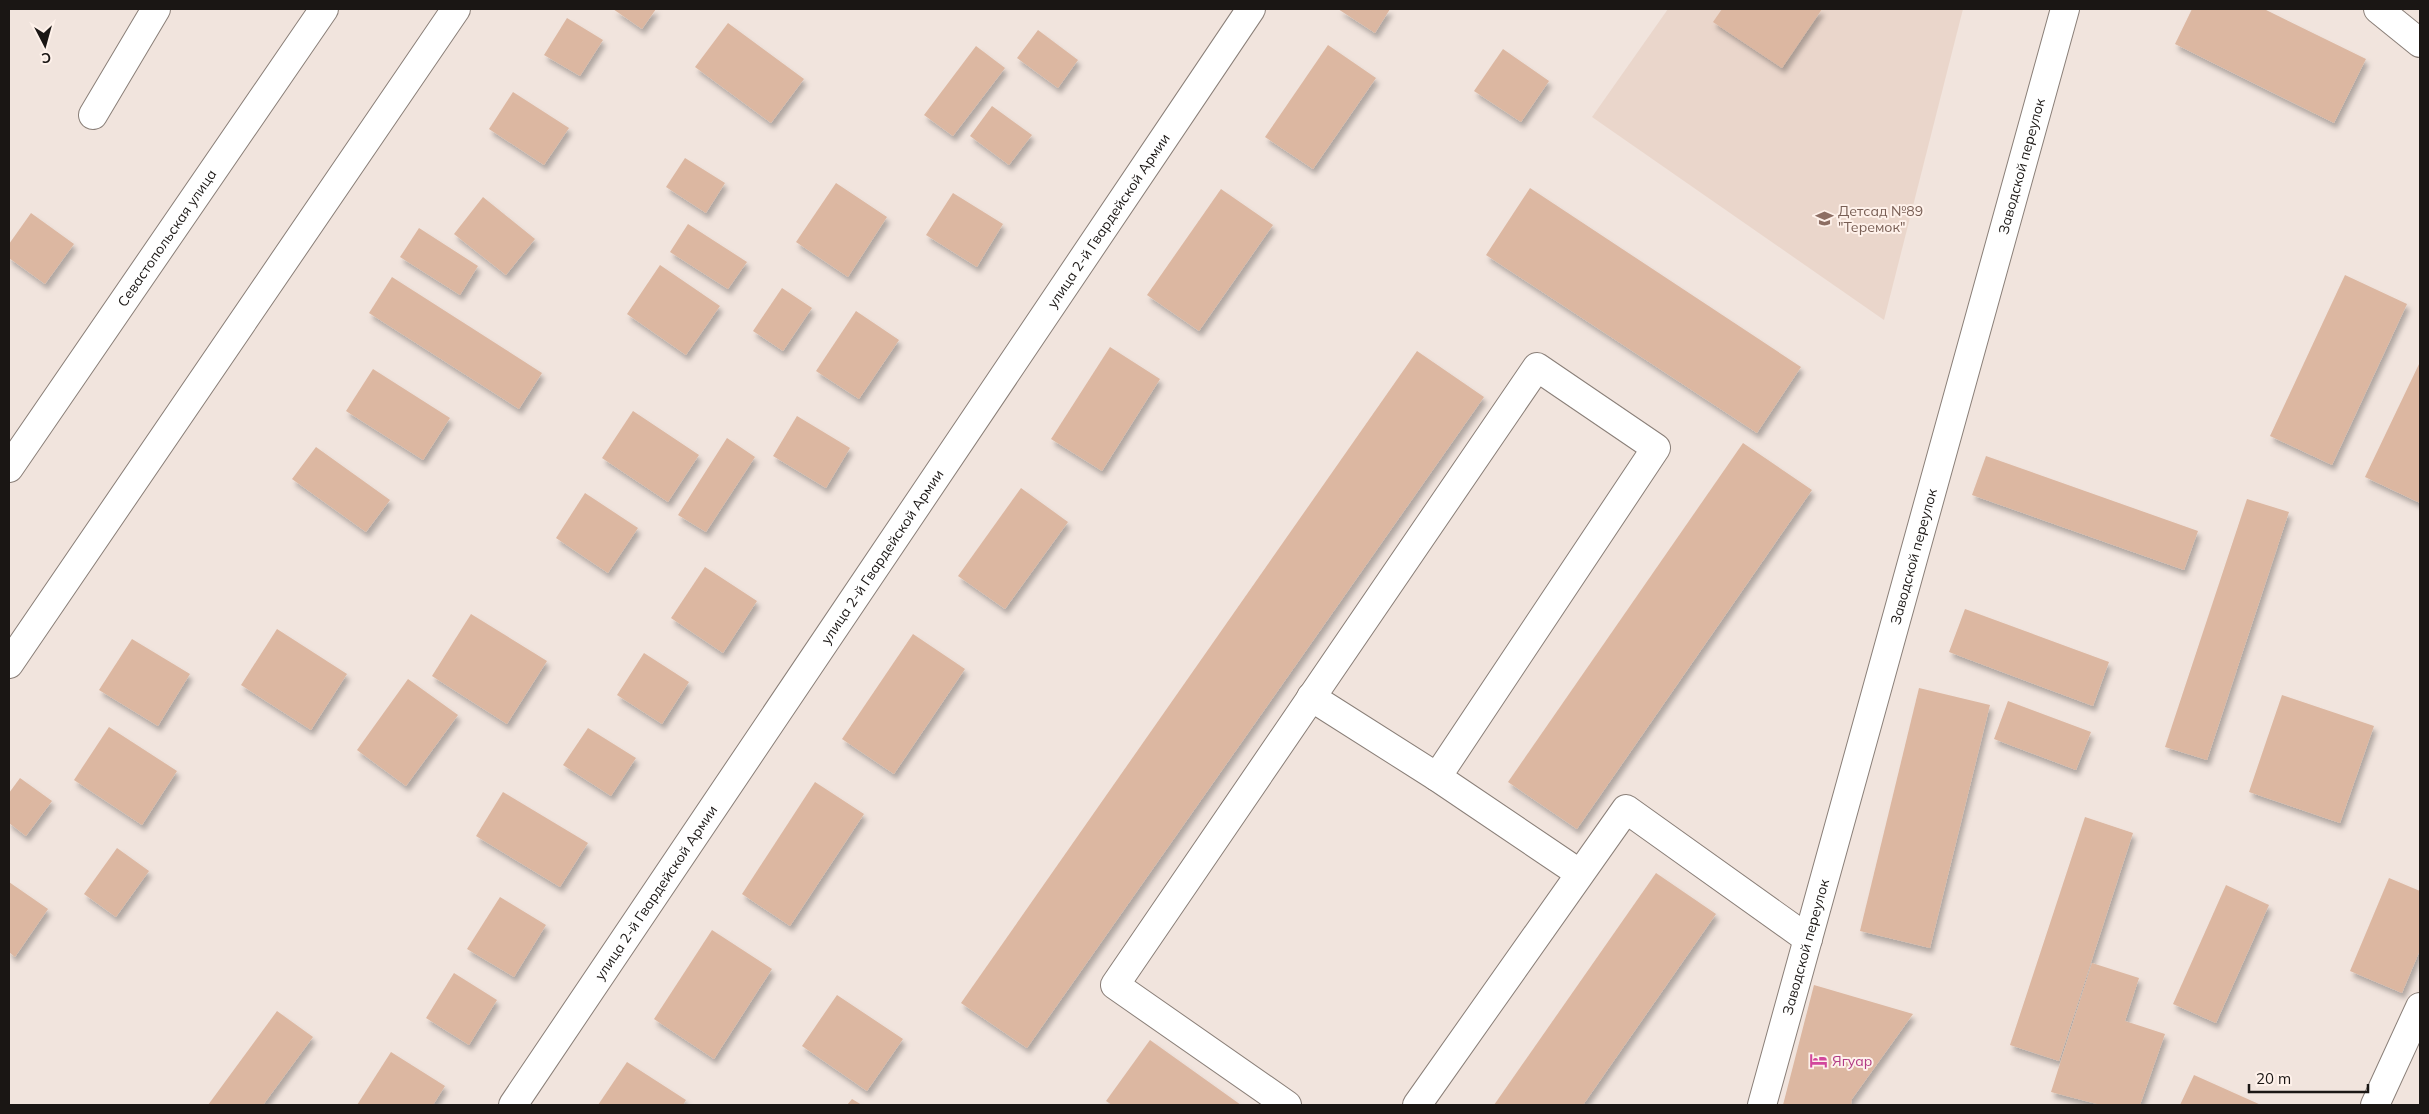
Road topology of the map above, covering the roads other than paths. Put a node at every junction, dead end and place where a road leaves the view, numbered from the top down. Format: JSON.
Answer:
{"nodes":[{"id":1,"x":156,"y":9,"type":"edge"},
{"id":2,"x":324,"y":9,"type":"edge"},
{"id":3,"x":456,"y":9,"type":"edge"},
{"id":4,"x":1251,"y":9,"type":"edge"},
{"id":5,"x":2066,"y":9,"type":"edge"},
{"id":6,"x":2378,"y":9,"type":"edge"},
{"id":7,"x":2420,"y":43,"type":"edge"},
{"id":8,"x":93,"y":115,"type":"dead end"},
{"id":9,"x":9,"y":468,"type":"edge"},
{"id":10,"x":9,"y":664,"type":"edge"},
{"id":11,"x":1311,"y":697,"type":"junction"},
{"id":12,"x":1436,"y":777,"type":"junction"},
{"id":13,"x":1579,"y":873,"type":"junction"},
{"id":14,"x":1808,"y":939,"type":"junction"},
{"id":15,"x":2420,"y":1007,"type":"edge"},
{"id":16,"x":513,"y":1105,"type":"edge"},
{"id":17,"x":1287,"y":1105,"type":"edge"},
{"id":18,"x":1416,"y":1105,"type":"edge"},
{"id":19,"x":1762,"y":1105,"type":"edge"},
{"id":20,"x":2375,"y":1105,"type":"edge"}],
"edges":[{"from":1,"to":8,"type":"street"},
{"from":2,"to":9,"type":"street","name":"Севастопольская улица"},
{"from":3,"to":10,"type":"street"},
{"from":4,"to":16,"type":"street","name":"улица 2-й Гвардейской Армии"},
{"from":5,"to":14,"type":"street","name":"Заводской переулок"},
{"from":6,"to":7,"type":"street"},
{"from":11,"to":12,"type":"street"},
{"from":11,"to":12,"type":"street"},
{"from":11,"to":17,"type":"street"},
{"from":12,"to":13,"type":"street"},
{"from":13,"to":14,"type":"street"},
{"from":13,"to":18,"type":"street"},
{"from":14,"to":19,"type":"street","name":"Заводской переулок"},
{"from":15,"to":20,"type":"street"}]}
